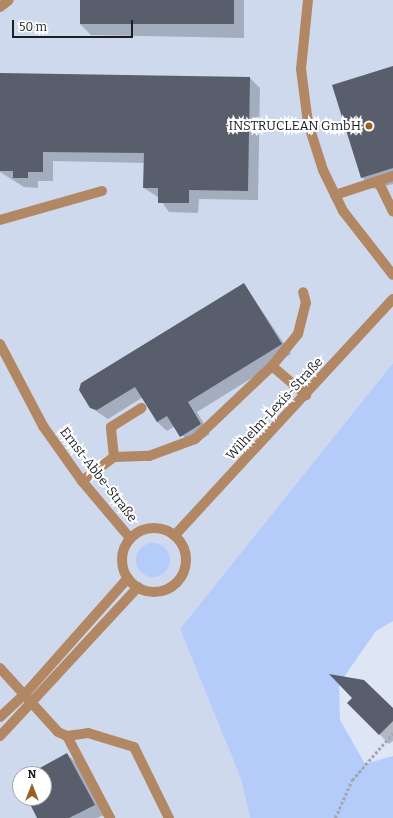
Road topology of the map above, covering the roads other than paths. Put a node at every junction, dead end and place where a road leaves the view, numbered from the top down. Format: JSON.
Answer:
{"nodes":[{"id":1,"x":9,"y":0,"type":"edge"},
{"id":2,"x":308,"y":0,"type":"edge"},
{"id":3,"x":0,"y":7,"type":"edge"},
{"id":4,"x":393,"y":176,"type":"edge"},
{"id":5,"x":378,"y":181,"type":"junction"},
{"id":6,"x":102,"y":192,"type":"dead end"},
{"id":7,"x":335,"y":195,"type":"junction"},
{"id":8,"x":393,"y":212,"type":"edge"},
{"id":9,"x":0,"y":220,"type":"edge"},
{"id":10,"x":393,"y":275,"type":"edge"},
{"id":11,"x":303,"y":292,"type":"dead end"},
{"id":12,"x":393,"y":299,"type":"edge"},
{"id":13,"x":0,"y":344,"type":"edge"},
{"id":14,"x":272,"y":366,"type":"junction"},
{"id":15,"x":306,"y":395,"type":"junction"},
{"id":16,"x":141,"y":408,"type":"dead end"},
{"id":17,"x":114,"y":457,"type":"junction"},
{"id":18,"x":82,"y":481,"type":"junction"},
{"id":19,"x":175,"y":535,"type":"junction"},
{"id":20,"x":130,"y":538,"type":"junction"},
{"id":21,"x":128,"y":578,"type":"junction"},
{"id":22,"x":138,"y":587,"type":"junction"},
{"id":23,"x":0,"y":668,"type":"edge"},
{"id":24,"x":25,"y":694,"type":"junction"},
{"id":25,"x":34,"y":704,"type":"junction"},
{"id":26,"x":0,"y":717,"type":"edge"},
{"id":27,"x":0,"y":736,"type":"edge"},
{"id":28,"x":67,"y":736,"type":"junction"},
{"id":29,"x":110,"y":818,"type":"edge"},
{"id":30,"x":169,"y":818,"type":"edge"}],
"edges":[{"from":1,"to":3,"type":"street"},
{"from":2,"to":7,"type":"street"},
{"from":4,"to":5,"type":"street"},
{"from":5,"to":7,"type":"street"},
{"from":5,"to":8,"type":"street"},
{"from":6,"to":9,"type":"street"},
{"from":7,"to":10,"type":"street"},
{"from":11,"to":14,"type":"street"},
{"from":12,"to":15,"type":"street","name":"Wilhelm-Lexis-Straße"},
{"from":13,"to":18,"type":"street","name":"Ernst-Abbe-Straße"},
{"from":14,"to":15,"type":"street"},
{"from":14,"to":17,"type":"street"},
{"from":15,"to":19,"type":"street","name":"Wilhelm-Lexis-Straße"},
{"from":16,"to":17,"type":"street"},
{"from":17,"to":18,"type":"street"},
{"from":18,"to":20,"type":"street","name":"Ernst-Abbe-Straße"},
{"from":19,"to":20,"type":"street","name":"Ernst-Abbe-Straße"},
{"from":19,"to":22,"type":"street"},
{"from":20,"to":21,"type":"street","name":"Ernst-Abbe-Straße"},
{"from":21,"to":22,"type":"street"},
{"from":21,"to":24,"type":"street"},
{"from":22,"to":25,"type":"street"},
{"from":23,"to":24,"type":"street"},
{"from":24,"to":25,"type":"street"},
{"from":24,"to":26,"type":"street"},
{"from":25,"to":27,"type":"street"},
{"from":25,"to":28,"type":"street"},
{"from":28,"to":29,"type":"street"},
{"from":28,"to":30,"type":"street"}]}
